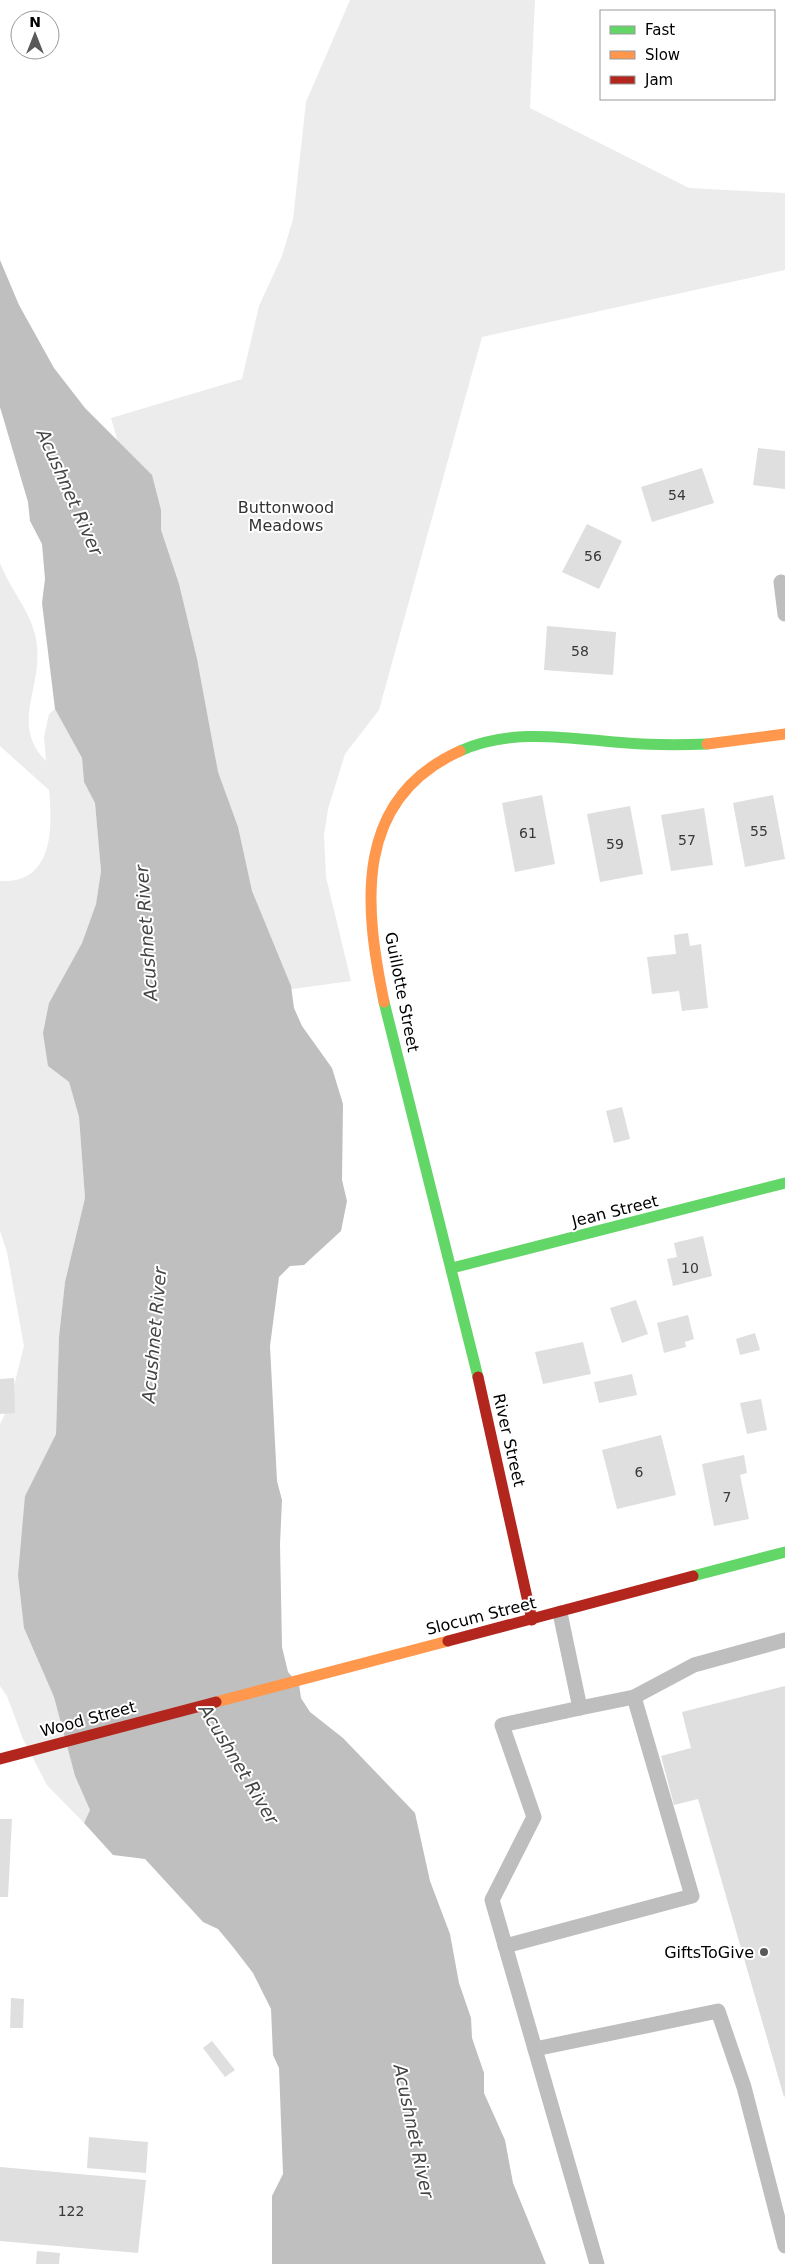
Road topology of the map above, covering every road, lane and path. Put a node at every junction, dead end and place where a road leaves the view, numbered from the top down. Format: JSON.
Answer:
{"nodes":[{"id":1,"x":781,"y":582,"type":"dead end"},
{"id":2,"x":785,"y":614,"type":"edge"},
{"id":3,"x":785,"y":734,"type":"edge"},
{"id":4,"x":785,"y":1183,"type":"edge"},
{"id":5,"x":452,"y":1268,"type":"junction"},
{"id":6,"x":785,"y":1552,"type":"edge"},
{"id":7,"x":560,"y":1612,"type":"junction"},
{"id":8,"x":532,"y":1620,"type":"junction"},
{"id":9,"x":785,"y":1640,"type":"edge"},
{"id":10,"x":634,"y":1697,"type":"junction"},
{"id":11,"x":580,"y":1708,"type":"junction"},
{"id":12,"x":185,"y":1710,"type":"joint"},
{"id":13,"x":0,"y":1759,"type":"edge"},
{"id":14,"x":505,"y":1946,"type":"junction"},
{"id":15,"x":535,"y":2049,"type":"junction"},
{"id":16,"x":785,"y":2246,"type":"edge"},
{"id":17,"x":598,"y":2264,"type":"edge"}],
"edges":[{"from":1,"to":2,"type":"lane"},
{"from":3,"to":5,"type":"street","name":"Guillotte Street"},
{"from":4,"to":5,"type":"street","name":"Jean Street"},
{"from":5,"to":8,"type":"street","name":"River Street"},
{"from":6,"to":7,"type":"street","name":"Slocum Street"},
{"from":7,"to":8,"type":"street","name":"Slocum Street"},
{"from":7,"to":11,"type":"lane"},
{"from":8,"to":12,"type":"street","name":"Slocum Street"},
{"from":9,"to":10,"type":"lane"},
{"from":10,"to":11,"type":"lane"},
{"from":10,"to":14,"type":"lane"},
{"from":11,"to":14,"type":"lane"},
{"from":12,"to":13,"type":"street","name":"Wood Street"},
{"from":14,"to":15,"type":"lane"},
{"from":15,"to":16,"type":"lane"},
{"from":15,"to":17,"type":"lane"}]}
